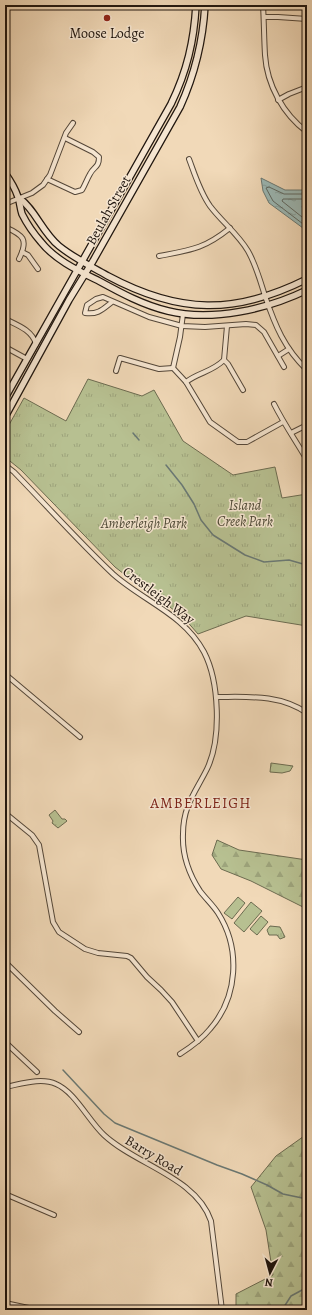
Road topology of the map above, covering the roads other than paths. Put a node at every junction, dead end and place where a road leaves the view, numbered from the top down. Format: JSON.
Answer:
{"nodes":[{"id":1,"x":196,"y":5,"type":"edge"},
{"id":2,"x":205,"y":5,"type":"edge"},
{"id":3,"x":263,"y":5,"type":"edge"},
{"id":4,"x":264,"y":17,"type":"junction"},
{"id":5,"x":307,"y":19,"type":"edge"},
{"id":6,"x":307,"y":87,"type":"edge"},
{"id":7,"x":278,"y":100,"type":"junction"},
{"id":8,"x":73,"y":123,"type":"dead end"},
{"id":9,"x":307,"y":132,"type":"edge"},
{"id":10,"x":65,"y":138,"type":"junction"},
{"id":11,"x":189,"y":159,"type":"dead end"},
{"id":12,"x":5,"y":172,"type":"edge"},
{"id":13,"x":47,"y":179,"type":"junction"},
{"id":14,"x":19,"y":198,"type":"junction"},
{"id":15,"x":5,"y":204,"type":"edge"},
{"id":16,"x":5,"y":227,"type":"edge"},
{"id":17,"x":230,"y":228,"type":"junction"},
{"id":18,"x":22,"y":252,"type":"junction"},
{"id":19,"x":159,"y":256,"type":"dead end"},
{"id":20,"x":19,"y":259,"type":"dead end"},
{"id":21,"x":82,"y":261,"type":"junction"},
{"id":22,"x":90,"y":266,"type":"junction"},
{"id":23,"x":78,"y":269,"type":"junction"},
{"id":24,"x":38,"y":270,"type":"dead end"},
{"id":25,"x":85,"y":274,"type":"junction"},
{"id":26,"x":307,"y":278,"type":"edge"},
{"id":27,"x":307,"y":290,"type":"edge"},
{"id":28,"x":266,"y":297,"type":"junction"},
{"id":29,"x":112,"y":302,"type":"junction"},
{"id":30,"x":269,"y":306,"type":"junction"},
{"id":31,"x":183,"y":314,"type":"junction"},
{"id":32,"x":5,"y":319,"type":"edge"},
{"id":33,"x":182,"y":326,"type":"junction"},
{"id":34,"x":227,"y":326,"type":"junction"},
{"id":35,"x":36,"y":344,"type":"junction"},
{"id":36,"x":5,"y":347,"type":"edge"},
{"id":37,"x":289,"y":348,"type":"junction"},
{"id":38,"x":278,"y":356,"type":"junction"},
{"id":39,"x":27,"y":359,"type":"junction"},
{"id":40,"x":224,"y":360,"type":"junction"},
{"id":41,"x":284,"y":367,"type":"dead end"},
{"id":42,"x":174,"y":368,"type":"junction"},
{"id":43,"x":307,"y":370,"type":"edge"},
{"id":44,"x":116,"y":371,"type":"dead end"},
{"id":45,"x":186,"y":382,"type":"junction"},
{"id":46,"x":243,"y":390,"type":"dead end"},
{"id":47,"x":5,"y":398,"type":"edge"},
{"id":48,"x":274,"y":404,"type":"dead end"},
{"id":49,"x":5,"y":417,"type":"edge"},
{"id":50,"x":283,"y":422,"type":"junction"},
{"id":51,"x":307,"y":425,"type":"edge"},
{"id":52,"x":291,"y":433,"type":"junction"},
{"id":53,"x":307,"y":460,"type":"edge"},
{"id":54,"x":5,"y":465,"type":"edge"},
{"id":55,"x":5,"y":674,"type":"edge"},
{"id":56,"x":216,"y":697,"type":"junction"},
{"id":57,"x":307,"y":713,"type":"edge"},
{"id":58,"x":80,"y":737,"type":"dead end"},
{"id":59,"x":5,"y":812,"type":"edge"},
{"id":60,"x":6,"y":964,"type":"edge"},
{"id":61,"x":79,"y":1032,"type":"dead end"},
{"id":62,"x":198,"y":1041,"type":"junction"},
{"id":63,"x":5,"y":1042,"type":"edge"},
{"id":64,"x":180,"y":1054,"type":"dead end"},
{"id":65,"x":37,"y":1072,"type":"dead end"},
{"id":66,"x":5,"y":1087,"type":"edge"},
{"id":67,"x":5,"y":1194,"type":"edge"},
{"id":68,"x":54,"y":1215,"type":"dead end"},
{"id":69,"x":5,"y":1303,"type":"edge"},
{"id":70,"x":38,"y":1310,"type":"edge"},
{"id":71,"x":222,"y":1310,"type":"edge"}],
"edges":[{"from":1,"to":21,"type":"main road","name":"Beulah Street"},
{"from":2,"to":22,"type":"main road","name":"Beulah Street"},
{"from":3,"to":4,"type":"street"},
{"from":4,"to":5,"type":"street"},
{"from":4,"to":7,"type":"street"},
{"from":6,"to":7,"type":"street"},
{"from":7,"to":9,"type":"street"},
{"from":8,"to":10,"type":"street"},
{"from":10,"to":13,"type":"street"},
{"from":10,"to":13,"type":"street"},
{"from":11,"to":17,"type":"street"},
{"from":12,"to":14,"type":"main road"},
{"from":13,"to":14,"type":"street"},
{"from":14,"to":15,"type":"street"},
{"from":14,"to":21,"type":"main road"},
{"from":14,"to":23,"type":"main road"},
{"from":16,"to":18,"type":"street"},
{"from":17,"to":19,"type":"street"},
{"from":17,"to":28,"type":"street"},
{"from":18,"to":20,"type":"street"},
{"from":18,"to":24,"type":"street"},
{"from":21,"to":22,"type":"main road"},
{"from":21,"to":23,"type":"main road","name":"Beulah Street"},
{"from":22,"to":25,"type":"main road","name":"Beulah Street"},
{"from":22,"to":28,"type":"main road"},
{"from":23,"to":25,"type":"main road"},
{"from":23,"to":35,"type":"main road","name":"Beulah Street"},
{"from":25,"to":31,"type":"main road"},
{"from":25,"to":49,"type":"main road","name":"Beulah Street"},
{"from":26,"to":28,"type":"main road"},
{"from":27,"to":30,"type":"main road"},
{"from":28,"to":30,"type":"street"},
{"from":29,"to":29,"type":"street"},
{"from":29,"to":33,"type":"street"},
{"from":30,"to":31,"type":"main road"},
{"from":30,"to":37,"type":"street"},
{"from":31,"to":33,"type":"street"},
{"from":32,"to":35,"type":"street"},
{"from":33,"to":34,"type":"street"},
{"from":33,"to":42,"type":"street"},
{"from":34,"to":38,"type":"street"},
{"from":34,"to":40,"type":"street"},
{"from":35,"to":39,"type":"main road","name":"Beulah Street"},
{"from":36,"to":39,"type":"street"},
{"from":37,"to":38,"type":"street"},
{"from":37,"to":43,"type":"street"},
{"from":38,"to":41,"type":"street"},
{"from":39,"to":47,"type":"main road","name":"Beulah Street"},
{"from":40,"to":45,"type":"street"},
{"from":40,"to":46,"type":"street"},
{"from":42,"to":44,"type":"street"},
{"from":42,"to":45,"type":"street"},
{"from":45,"to":50,"type":"street"},
{"from":48,"to":50,"type":"street"},
{"from":50,"to":52,"type":"street"},
{"from":51,"to":52,"type":"street"},
{"from":52,"to":53,"type":"street"},
{"from":54,"to":56,"type":"street","name":"Crestleigh Way"},
{"from":55,"to":58,"type":"street"},
{"from":56,"to":57,"type":"street"},
{"from":56,"to":62,"type":"street","name":"Crestleigh Way"},
{"from":59,"to":62,"type":"street"},
{"from":60,"to":61,"type":"street"},
{"from":62,"to":64,"type":"street","name":"Crestleigh Way"},
{"from":63,"to":65,"type":"street"},
{"from":66,"to":71,"type":"street","name":"Barry Road"},
{"from":67,"to":68,"type":"street"},
{"from":69,"to":70,"type":"street"}]}
